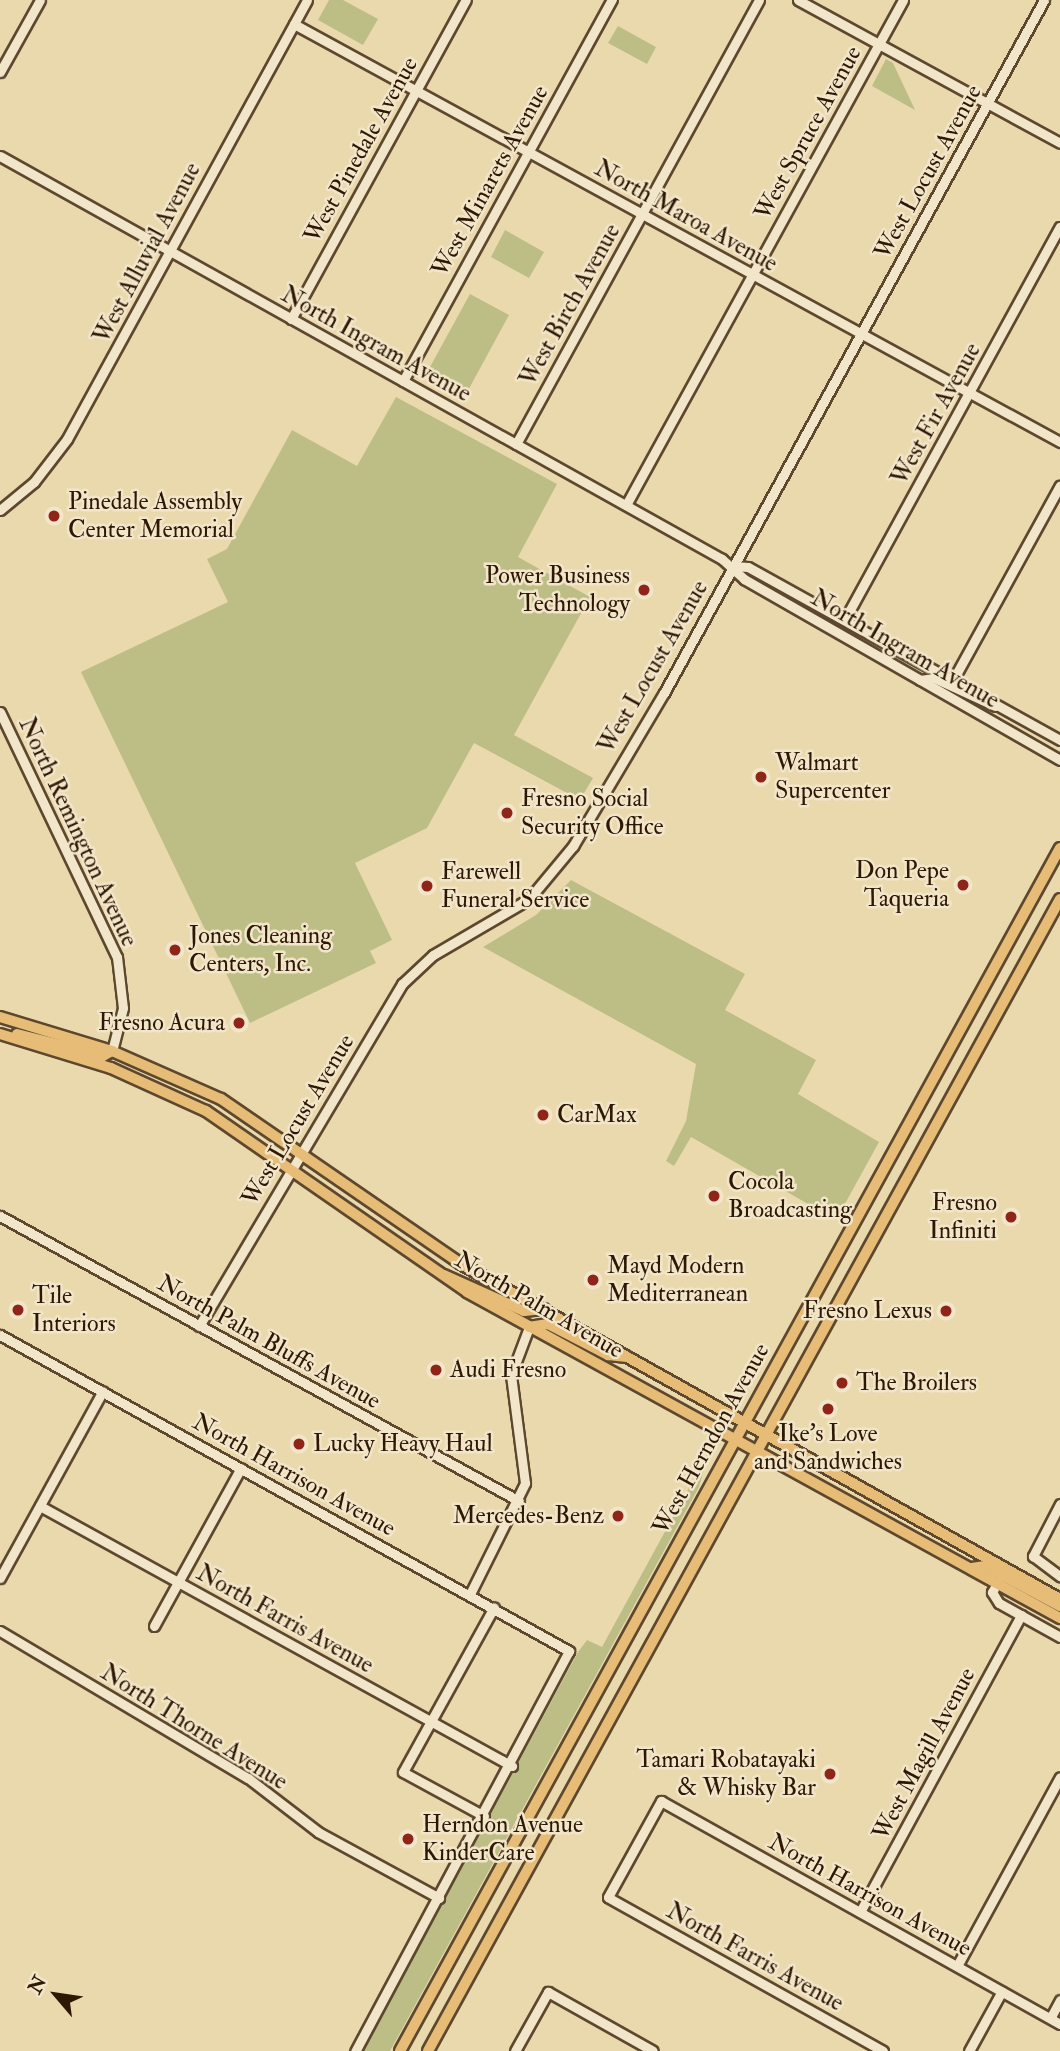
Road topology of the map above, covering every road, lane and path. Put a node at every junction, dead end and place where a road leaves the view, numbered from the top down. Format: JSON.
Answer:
{"nodes":[{"id":1,"x":40,"y":0,"type":"edge"},
{"id":2,"x":307,"y":0,"type":"edge"},
{"id":3,"x":466,"y":0,"type":"edge"},
{"id":4,"x":612,"y":0,"type":"edge"},
{"id":5,"x":759,"y":0,"type":"edge"},
{"id":6,"x":798,"y":0,"type":"edge"},
{"id":7,"x":903,"y":0,"type":"edge"},
{"id":8,"x":1044,"y":0,"type":"edge"},
{"id":9,"x":294,"y":24,"type":"junction"},
{"id":10,"x":879,"y":44,"type":"junction"},
{"id":11,"x":0,"y":72,"type":"edge"},
{"id":12,"x":416,"y":91,"type":"junction"},
{"id":13,"x":987,"y":104,"type":"junction"},
{"id":14,"x":1060,"y":144,"type":"edge"},
{"id":15,"x":528,"y":152,"type":"junction"},
{"id":16,"x":0,"y":156,"type":"edge"},
{"id":17,"x":642,"y":214,"type":"junction"},
{"id":18,"x":1060,"y":226,"type":"edge"},
{"id":19,"x":170,"y":252,"type":"junction"},
{"id":20,"x":753,"y":275,"type":"junction"},
{"id":21,"x":290,"y":318,"type":"junction"},
{"id":22,"x":862,"y":334,"type":"junction"},
{"id":23,"x":402,"y":381,"type":"junction"},
{"id":24,"x":969,"y":393,"type":"junction"},
{"id":25,"x":1060,"y":442,"type":"edge"},
{"id":26,"x":516,"y":444,"type":"junction"},
{"id":27,"x":1060,"y":485,"type":"edge"},
{"id":28,"x":626,"y":505,"type":"junction"},
{"id":29,"x":0,"y":510,"type":"edge"},
{"id":30,"x":734,"y":566,"type":"junction"},
{"id":31,"x":845,"y":619,"type":"junction"},
{"id":32,"x":920,"y":680,"type":"junction"},
{"id":33,"x":953,"y":680,"type":"junction"},
{"id":34,"x":1000,"y":707,"type":"junction"},
{"id":35,"x":0,"y":712,"type":"edge"},
{"id":36,"x":1059,"y":739,"type":"edge"},
{"id":37,"x":1060,"y":760,"type":"edge"},
{"id":38,"x":1060,"y":848,"type":"edge"},
{"id":39,"x":1060,"y":899,"type":"edge"},
{"id":40,"x":0,"y":1017,"type":"edge"},
{"id":41,"x":0,"y":1033,"type":"edge"},
{"id":42,"x":112,"y":1051,"type":"junction"},
{"id":43,"x":301,"y":1153,"type":"junction"},
{"id":44,"x":293,"y":1167,"type":"junction"},
{"id":45,"x":0,"y":1216,"type":"edge"},
{"id":46,"x":441,"y":1275,"type":"junction"},
{"id":47,"x":544,"y":1309,"type":"junction"},
{"id":48,"x":199,"y":1326,"type":"junction"},
{"id":49,"x":529,"y":1327,"type":"junction"},
{"id":50,"x":2,"y":1340,"type":"edge"},
{"id":51,"x":634,"y":1357,"type":"junction"},
{"id":52,"x":103,"y":1391,"type":"junction"},
{"id":53,"x":746,"y":1419,"type":"junction"},
{"id":54,"x":768,"y":1431,"type":"junction"},
{"id":55,"x":736,"y":1438,"type":"junction"},
{"id":56,"x":757,"y":1451,"type":"junction"},
{"id":57,"x":242,"y":1468,"type":"junction"},
{"id":58,"x":519,"y":1502,"type":"junction"},
{"id":59,"x":1060,"y":1504,"type":"edge"},
{"id":60,"x":40,"y":1506,"type":"junction"},
{"id":61,"x":972,"y":1568,"type":"junction"},
{"id":62,"x":1060,"y":1576,"type":"edge"},
{"id":63,"x":0,"y":1578,"type":"edge"},
{"id":64,"x":178,"y":1582,"type":"junction"},
{"id":65,"x":998,"y":1582,"type":"junction"},
{"id":66,"x":470,"y":1594,"type":"junction"},
{"id":67,"x":1060,"y":1599,"type":"edge"},
{"id":68,"x":1060,"y":1606,"type":"edge"},
{"id":69,"x":494,"y":1607,"type":"junction"},
{"id":70,"x":1021,"y":1615,"type":"junction"},
{"id":71,"x":1060,"y":1618,"type":"edge"},
{"id":72,"x":153,"y":1626,"type":"dead end"},
{"id":73,"x":0,"y":1630,"type":"edge"},
{"id":74,"x":1060,"y":1637,"type":"edge"},
{"id":75,"x":430,"y":1721,"type":"junction"},
{"id":76,"x":512,"y":1766,"type":"junction"},
{"id":77,"x":1060,"y":1777,"type":"edge"},
{"id":78,"x":484,"y":1816,"type":"junction"},
{"id":79,"x":608,"y":1897,"type":"joint"},
{"id":80,"x":439,"y":1898,"type":"junction"},
{"id":81,"x":860,"y":1912,"type":"junction"},
{"id":82,"x":957,"y":1966,"type":"junction"},
{"id":83,"x":1002,"y":1990,"type":"junction"},
{"id":84,"x":1060,"y":2000,"type":"edge"},
{"id":85,"x":1051,"y":2017,"type":"junction"},
{"id":86,"x":1060,"y":2024,"type":"edge"},
{"id":87,"x":649,"y":2050,"type":"edge"},
{"id":88,"x":355,"y":2051,"type":"edge"},
{"id":89,"x":400,"y":2051,"type":"edge"},
{"id":90,"x":428,"y":2051,"type":"edge"},
{"id":91,"x":515,"y":2051,"type":"edge"},
{"id":92,"x":883,"y":2051,"type":"edge"},
{"id":93,"x":969,"y":2051,"type":"edge"}],
"edges":[{"from":1,"to":11,"type":"street"},
{"from":2,"to":9,"type":"street","name":"West Alluvial Avenue"},
{"from":3,"to":12,"type":"street","name":"West Pinedale Avenue"},
{"from":4,"to":15,"type":"street","name":"West Minarets Avenue"},
{"from":5,"to":17,"type":"street","name":"West Birch Avenue"},
{"from":6,"to":10,"type":"street"},
{"from":7,"to":10,"type":"street","name":"West Spruce Avenue"},
{"from":8,"to":13,"type":"street","name":"West Locust Avenue"},
{"from":9,"to":12,"type":"street","name":"North Maroa Avenue"},
{"from":9,"to":19,"type":"street","name":"West Alluvial Avenue"},
{"from":10,"to":13,"type":"street"},
{"from":10,"to":20,"type":"street","name":"West Spruce Avenue"},
{"from":12,"to":15,"type":"street","name":"North Maroa Avenue"},
{"from":12,"to":21,"type":"street","name":"West Pinedale Avenue"},
{"from":13,"to":14,"type":"street"},
{"from":13,"to":22,"type":"street","name":"West Locust Avenue"},
{"from":15,"to":17,"type":"street","name":"North Maroa Avenue"},
{"from":15,"to":23,"type":"street","name":"West Minarets Avenue"},
{"from":16,"to":19,"type":"street","name":"North Ingram Avenue"},
{"from":17,"to":20,"type":"street","name":"North Maroa Avenue"},
{"from":17,"to":26,"type":"street","name":"West Birch Avenue"},
{"from":18,"to":24,"type":"street","name":"West Fir Avenue"},
{"from":19,"to":21,"type":"street","name":"North Ingram Avenue"},
{"from":19,"to":29,"type":"street","name":"West Alluvial Avenue"},
{"from":20,"to":22,"type":"street","name":"North Maroa Avenue"},
{"from":20,"to":28,"type":"street","name":"West Spruce Avenue"},
{"from":21,"to":23,"type":"street","name":"North Ingram Avenue"},
{"from":22,"to":24,"type":"street","name":"North Maroa Avenue"},
{"from":22,"to":30,"type":"street","name":"West Locust Avenue"},
{"from":23,"to":26,"type":"street","name":"North Ingram Avenue"},
{"from":24,"to":25,"type":"street","name":"North Maroa Avenue"},
{"from":24,"to":31,"type":"street","name":"West Fir Avenue"},
{"from":26,"to":28,"type":"street","name":"North Ingram Avenue"},
{"from":27,"to":33,"type":"street"},
{"from":28,"to":30,"type":"street","name":"North Ingram Avenue"},
{"from":30,"to":31,"type":"street","name":"North Ingram Avenue"},
{"from":30,"to":32,"type":"street","name":"North Ingram Avenue"},
{"from":30,"to":43,"type":"street","name":"West Locust Avenue"},
{"from":31,"to":33,"type":"street","name":"North Ingram Avenue"},
{"from":32,"to":34,"type":"street"},
{"from":32,"to":37,"type":"street","name":"North Ingram Avenue"},
{"from":33,"to":34,"type":"street","name":"North Ingram Avenue"},
{"from":34,"to":36,"type":"street","name":"North Ingram Avenue"},
{"from":35,"to":42,"type":"street","name":"North Remington Avenue"},
{"from":38,"to":53,"type":"main road","name":"West Herndon Avenue"},
{"from":39,"to":54,"type":"main road","name":"West Herndon Avenue"},
{"from":40,"to":42,"type":"main road","name":"North Palm Avenue"},
{"from":41,"to":42,"type":"main road"},
{"from":41,"to":44,"type":"main road","name":"North Palm Avenue"},
{"from":42,"to":43,"type":"main road","name":"North Palm Avenue"},
{"from":43,"to":44,"type":"street","name":"West Locust Avenue"},
{"from":43,"to":47,"type":"main road","name":"North Palm Avenue"},
{"from":44,"to":46,"type":"main road","name":"North Palm Avenue"},
{"from":44,"to":48,"type":"street","name":"West Locust Avenue"},
{"from":45,"to":48,"type":"street","name":"North Palm Bluffs Avenue"},
{"from":46,"to":47,"type":"main road"},
{"from":46,"to":49,"type":"main road","name":"North Palm Avenue"},
{"from":47,"to":51,"type":"main road","name":"North Palm Avenue"},
{"from":48,"to":58,"type":"street","name":"North Palm Bluffs Avenue"},
{"from":49,"to":51,"type":"main road"},
{"from":49,"to":55,"type":"main road","name":"North Palm Avenue"},
{"from":49,"to":58,"type":"street"},
{"from":50,"to":52,"type":"street","name":"North Harrison Avenue"},
{"from":51,"to":53,"type":"main road","name":"North Palm Avenue"},
{"from":52,"to":57,"type":"street","name":"North Harrison Avenue"},
{"from":52,"to":60,"type":"street"},
{"from":53,"to":54,"type":"main road","name":"North Palm Avenue"},
{"from":53,"to":55,"type":"main road","name":"West Herndon Avenue"},
{"from":54,"to":56,"type":"main road","name":"West Herndon Avenue"},
{"from":54,"to":67,"type":"main road","name":"North Palm Avenue"},
{"from":55,"to":56,"type":"main road","name":"North Palm Avenue"},
{"from":55,"to":89,"type":"main road","name":"West Herndon Avenue"},
{"from":56,"to":61,"type":"main road","name":"North Palm Avenue"},
{"from":56,"to":90,"type":"main road","name":"West Herndon Avenue"},
{"from":57,"to":64,"type":"street"},
{"from":57,"to":66,"type":"street","name":"North Harrison Avenue"},
{"from":58,"to":66,"type":"street"},
{"from":59,"to":62,"type":"street"},
{"from":60,"to":63,"type":"street"},
{"from":60,"to":64,"type":"street","name":"North Farris Avenue"},
{"from":61,"to":65,"type":"main road","name":"North Palm Avenue"},
{"from":61,"to":68,"type":"main road"},
{"from":64,"to":72,"type":"street"},
{"from":64,"to":75,"type":"street","name":"North Farris Avenue"},
{"from":65,"to":70,"type":"street"},
{"from":65,"to":71,"type":"main road","name":"North Palm Avenue"},
{"from":66,"to":69,"type":"street","name":"North Harrison Avenue"},
{"from":69,"to":75,"type":"street"},
{"from":69,"to":76,"type":"street","name":"North Harrison Avenue"},
{"from":70,"to":74,"type":"street"},
{"from":70,"to":81,"type":"street","name":"West Magill Avenue"},
{"from":73,"to":80,"type":"street","name":"North Thorne Avenue"},
{"from":75,"to":76,"type":"street","name":"North Farris Avenue"},
{"from":75,"to":78,"type":"street"},
{"from":76,"to":78,"type":"street"},
{"from":77,"to":82,"type":"street"},
{"from":78,"to":80,"type":"street"},
{"from":79,"to":81,"type":"street","name":"North Harrison Avenue"},
{"from":79,"to":92,"type":"street","name":"North Farris Avenue"},
{"from":80,"to":88,"type":"street"},
{"from":81,"to":82,"type":"street","name":"North Harrison Avenue"},
{"from":82,"to":83,"type":"street","name":"North Harrison Avenue"},
{"from":83,"to":85,"type":"street","name":"North Harrison Avenue"},
{"from":83,"to":93,"type":"street"},
{"from":84,"to":85,"type":"street"},
{"from":85,"to":86,"type":"street","name":"North Harrison Avenue"},
{"from":87,"to":91,"type":"street"}]}
